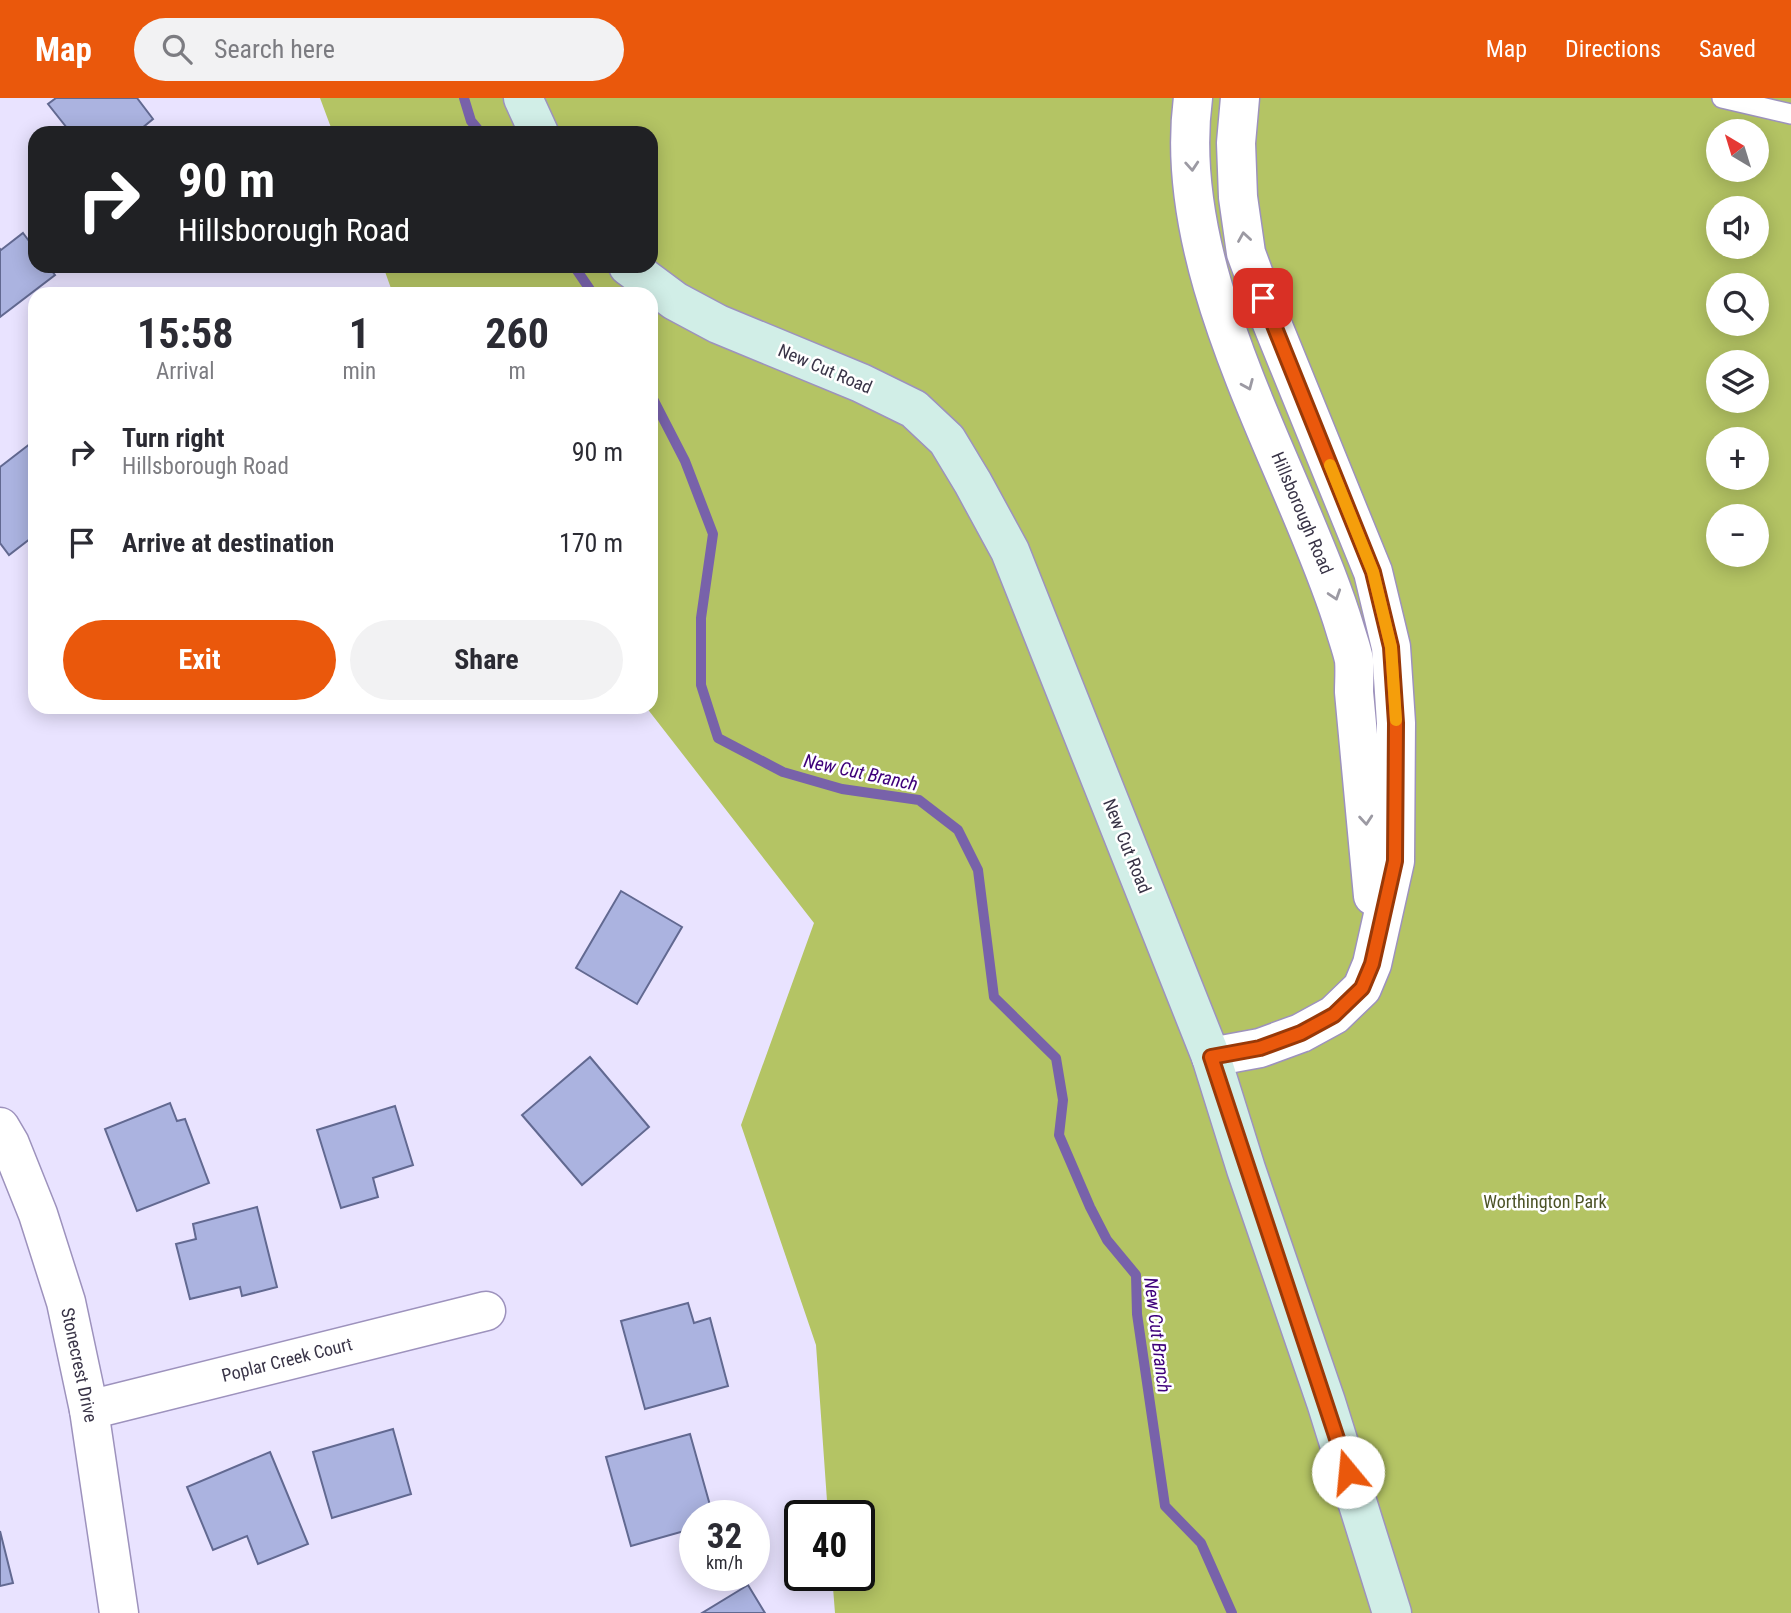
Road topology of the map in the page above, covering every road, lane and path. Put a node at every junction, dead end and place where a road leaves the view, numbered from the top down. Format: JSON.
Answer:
{"nodes":[{"id":1,"x":523,"y":98,"type":"edge"},
{"id":2,"x":1193,"y":98,"type":"edge"},
{"id":3,"x":1240,"y":98,"type":"edge"},
{"id":4,"x":1722,"y":98,"type":"edge"},
{"id":5,"x":1791,"y":114,"type":"edge"},
{"id":6,"x":536,"y":126,"type":"edge"},
{"id":7,"x":637,"y":273,"type":"edge"},
{"id":8,"x":656,"y":287,"type":"edge"},
{"id":9,"x":658,"y":288,"type":"edge"},
{"id":10,"x":1377,"y":938,"type":"junction"},
{"id":11,"x":1211,"y":1057,"type":"junction"},
{"id":12,"x":0,"y":1127,"type":"edge"},
{"id":13,"x":486,"y":1311,"type":"dead end"},
{"id":14,"x":89,"y":1410,"type":"junction"},
{"id":15,"x":119,"y":1613,"type":"edge"},
{"id":16,"x":1392,"y":1613,"type":"edge"}],
"edges":[{"from":1,"to":6,"type":"street"},
{"from":2,"to":10,"type":"street","name":"Hillsborough Road","one_way":true},
{"from":10,"to":3,"type":"street","name":"Hillsborough Road","one_way":true},
{"from":4,"to":5,"type":"lane"},
{"from":7,"to":8,"type":"street","name":"New Cut Road"},
{"from":9,"to":11,"type":"street","name":"New Cut Road"},
{"from":10,"to":11,"type":"street","name":"Hillsborough Road"},
{"from":11,"to":16,"type":"street","name":"New Cut Road"},
{"from":12,"to":14,"type":"street","name":"Stonecrest Drive"},
{"from":13,"to":14,"type":"street","name":"Poplar Creek Court"},
{"from":14,"to":15,"type":"street","name":"Stonecrest Drive"}]}
